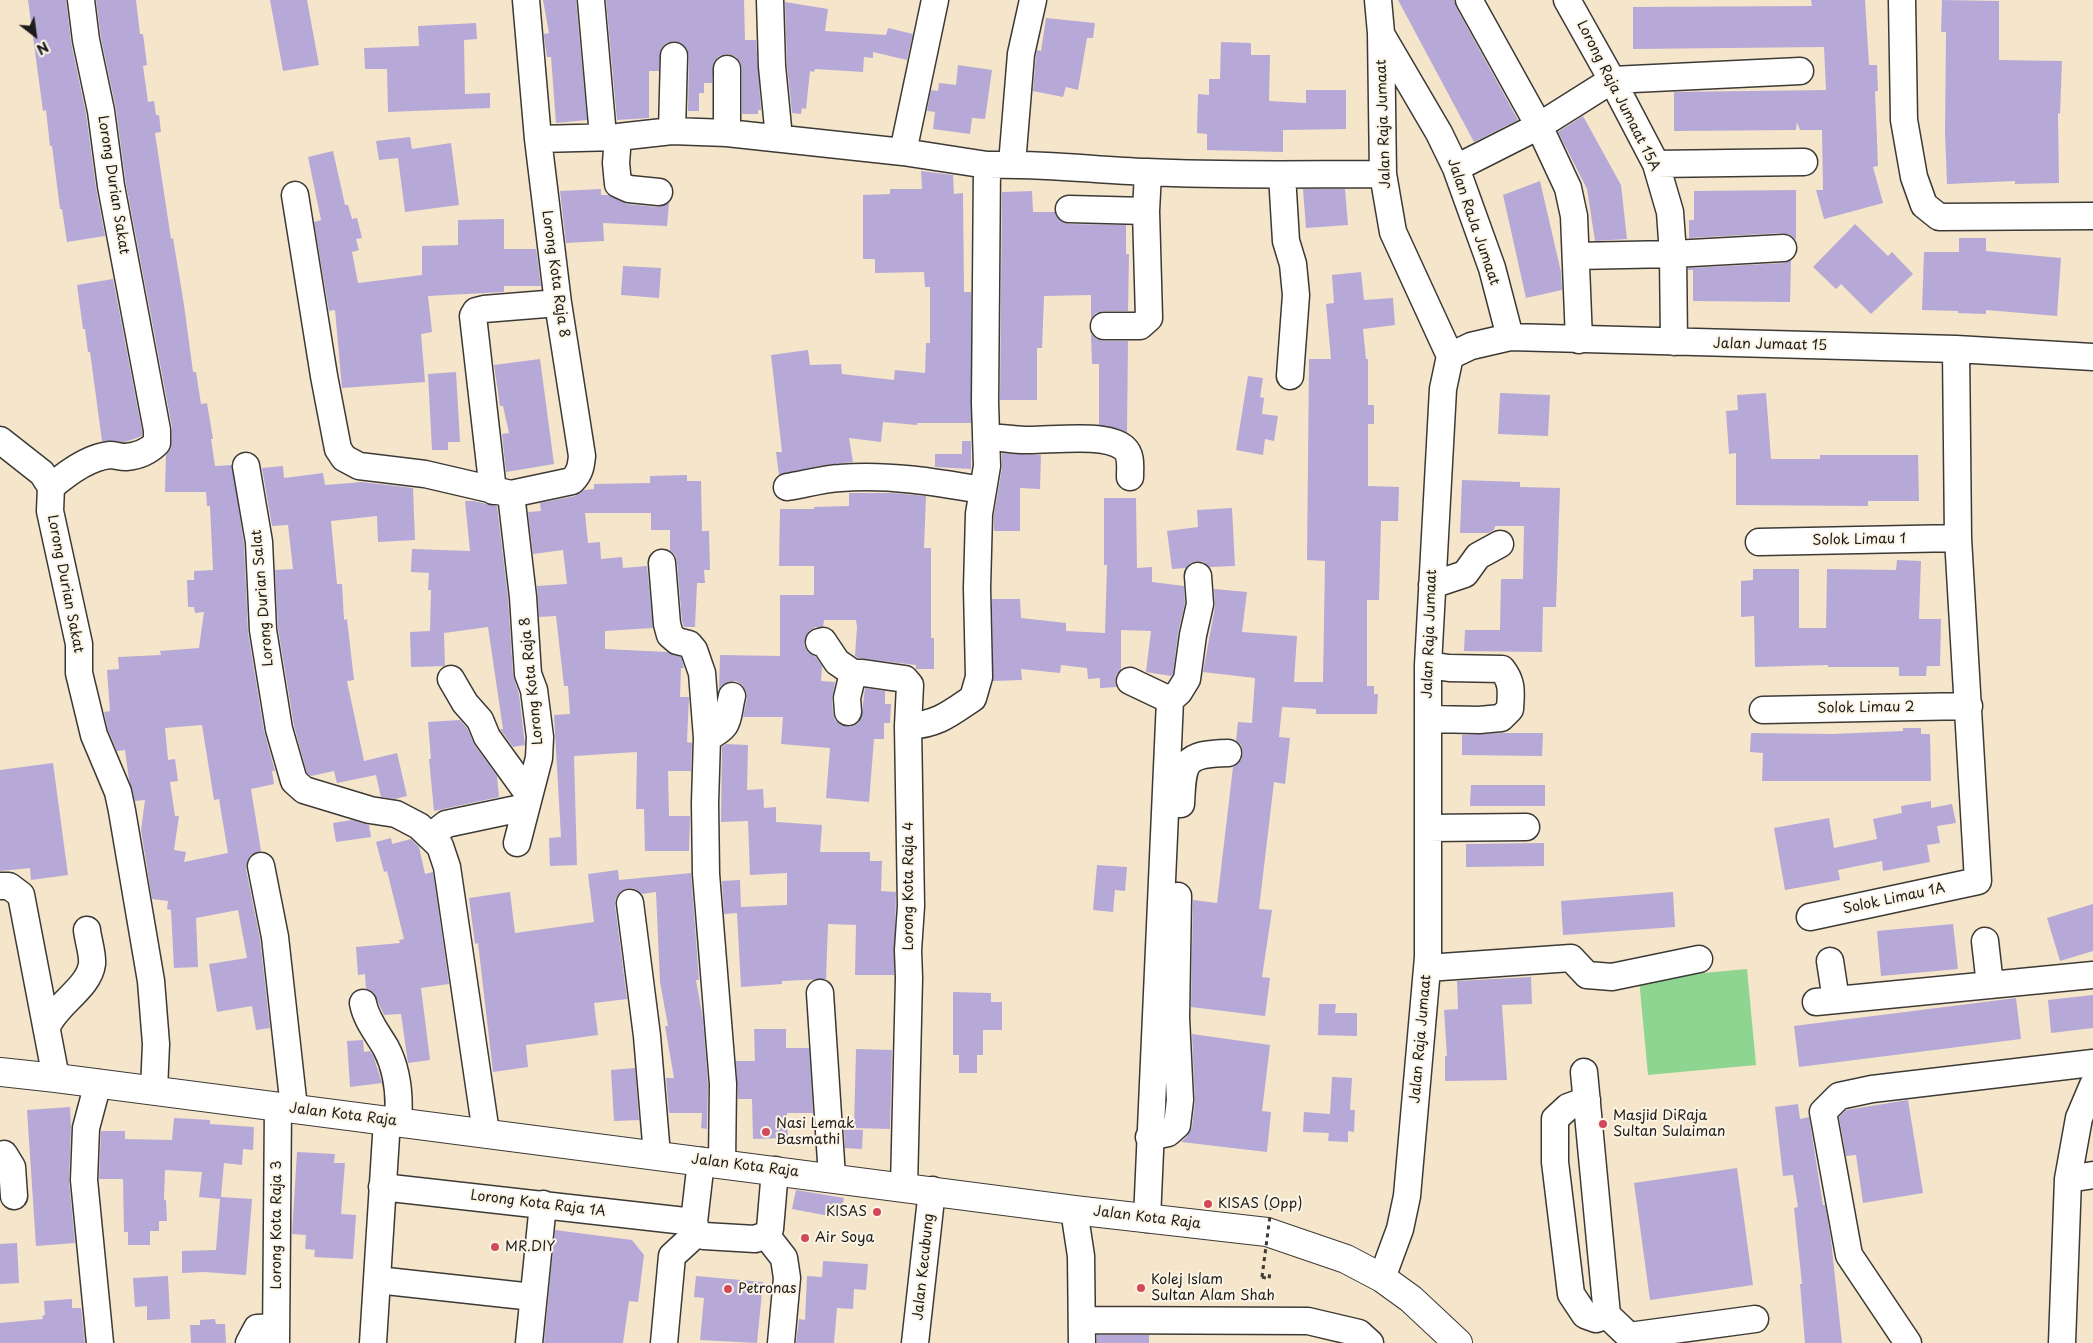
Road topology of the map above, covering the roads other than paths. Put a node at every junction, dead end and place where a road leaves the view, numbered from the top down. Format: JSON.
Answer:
{"nodes":[{"id":1,"x":81,"y":0,"type":"edge"},
{"id":2,"x":526,"y":0,"type":"edge"},
{"id":3,"x":591,"y":0,"type":"edge"},
{"id":4,"x":770,"y":0,"type":"edge"},
{"id":5,"x":935,"y":0,"type":"edge"},
{"id":6,"x":1033,"y":0,"type":"edge"},
{"id":7,"x":1378,"y":0,"type":"edge"},
{"id":8,"x":1469,"y":0,"type":"edge"},
{"id":9,"x":1902,"y":0,"type":"edge"},
{"id":10,"x":1570,"y":1,"type":"edge"},
{"id":11,"x":1381,"y":33,"type":"junction"},
{"id":12,"x":674,"y":56,"type":"dead end"},
{"id":13,"x":727,"y":69,"type":"dead end"},
{"id":14,"x":1800,"y":71,"type":"dead end"},
{"id":15,"x":1612,"y":80,"type":"junction"},
{"id":16,"x":1539,"y":126,"type":"junction"},
{"id":17,"x":672,"y":131,"type":"junction"},
{"id":18,"x":727,"y":133,"type":"junction"},
{"id":19,"x":610,"y":136,"type":"junction"},
{"id":20,"x":779,"y":138,"type":"junction"},
{"id":21,"x":538,"y":139,"type":"junction"},
{"id":22,"x":903,"y":152,"type":"junction"},
{"id":23,"x":1804,"y":162,"type":"dead end"},
{"id":24,"x":1000,"y":164,"type":"junction"},
{"id":25,"x":1656,"y":164,"type":"junction"},
{"id":26,"x":1456,"y":168,"type":"junction"},
{"id":27,"x":1383,"y":174,"type":"junction"},
{"id":28,"x":1290,"y":182,"type":"junction"},
{"id":29,"x":659,"y":192,"type":"dead end"},
{"id":30,"x":1148,"y":192,"type":"junction"},
{"id":31,"x":295,"y":195,"type":"dead end"},
{"id":32,"x":1069,"y":209,"type":"dead end"},
{"id":33,"x":2093,"y":216,"type":"edge"},
{"id":34,"x":1783,"y":248,"type":"dead end"},
{"id":35,"x":1673,"y":254,"type":"junction"},
{"id":36,"x":1576,"y":256,"type":"junction"},
{"id":37,"x":558,"y":304,"type":"junction"},
{"id":38,"x":1104,"y":326,"type":"dead end"},
{"id":39,"x":1510,"y":337,"type":"junction"},
{"id":40,"x":1579,"y":340,"type":"junction"},
{"id":41,"x":1674,"y":342,"type":"junction"},
{"id":42,"x":1956,"y":349,"type":"junction"},
{"id":43,"x":1450,"y":356,"type":"junction"},
{"id":44,"x":2093,"y":357,"type":"edge"},
{"id":45,"x":1290,"y":376,"type":"dead end"},
{"id":46,"x":987,"y":437,"type":"junction"},
{"id":47,"x":0,"y":440,"type":"edge"},
{"id":48,"x":246,"y":466,"type":"dead end"},
{"id":49,"x":1130,"y":477,"type":"dead end"},
{"id":50,"x":51,"y":487,"type":"junction"},
{"id":51,"x":787,"y":487,"type":"dead end"},
{"id":52,"x":982,"y":490,"type":"junction"},
{"id":53,"x":502,"y":493,"type":"junction"},
{"id":54,"x":1958,"y":538,"type":"junction"},
{"id":55,"x":1759,"y":542,"type":"dead end"},
{"id":56,"x":1500,"y":544,"type":"dead end"},
{"id":57,"x":662,"y":564,"type":"dead end"},
{"id":58,"x":1198,"y":576,"type":"dead end"},
{"id":59,"x":1432,"y":585,"type":"junction"},
{"id":60,"x":819,"y":642,"type":"dead end"},
{"id":61,"x":1428,"y":665,"type":"junction"},
{"id":62,"x":853,"y":673,"type":"junction"},
{"id":63,"x":451,"y":679,"type":"dead end"},
{"id":64,"x":1130,"y":681,"type":"dead end"},
{"id":65,"x":732,"y":696,"type":"dead end"},
{"id":66,"x":1170,"y":700,"type":"junction"},
{"id":67,"x":1969,"y":706,"type":"junction"},
{"id":68,"x":1763,"y":710,"type":"dead end"},
{"id":69,"x":848,"y":712,"type":"dead end"},
{"id":70,"x":1428,"y":719,"type":"junction"},
{"id":71,"x":908,"y":726,"type":"junction"},
{"id":72,"x":707,"y":738,"type":"junction"},
{"id":73,"x":1228,"y":753,"type":"dead end"},
{"id":74,"x":527,"y":801,"type":"junction"},
{"id":75,"x":1428,"y":828,"type":"junction"},
{"id":76,"x":1526,"y":828,"type":"dead end"},
{"id":77,"x":431,"y":836,"type":"junction"},
{"id":78,"x":517,"y":843,"type":"dead end"},
{"id":79,"x":261,"y":866,"type":"dead end"},
{"id":80,"x":0,"y":886,"type":"edge"},
{"id":81,"x":630,"y":903,"type":"dead end"},
{"id":82,"x":1810,"y":918,"type":"dead end"},
{"id":83,"x":87,"y":930,"type":"dead end"},
{"id":84,"x":1985,"y":941,"type":"dead end"},
{"id":85,"x":1699,"y":959,"type":"dead end"},
{"id":86,"x":1830,"y":961,"type":"dead end"},
{"id":87,"x":1427,"y":968,"type":"junction"},
{"id":88,"x":2093,"y":976,"type":"edge"},
{"id":89,"x":1990,"y":985,"type":"junction"},
{"id":90,"x":820,"y":993,"type":"dead end"},
{"id":91,"x":362,"y":1003,"type":"dead end"},
{"id":92,"x":47,"y":1027,"type":"junction"},
{"id":93,"x":2093,"y":1063,"type":"edge"},
{"id":94,"x":0,"y":1072,"type":"edge"},
{"id":95,"x":1584,"y":1072,"type":"dead end"},
{"id":96,"x":56,"y":1078,"type":"junction"},
{"id":97,"x":98,"y":1083,"type":"junction"},
{"id":98,"x":2093,"y":1085,"type":"edge"},
{"id":99,"x":154,"y":1090,"type":"junction"},
{"id":100,"x":1180,"y":1100,"type":"junction"},
{"id":101,"x":1587,"y":1100,"type":"junction"},
{"id":102,"x":1151,"y":1101,"type":"junction"},
{"id":103,"x":286,"y":1107,"type":"junction"},
{"id":104,"x":392,"y":1121,"type":"junction"},
{"id":105,"x":486,"y":1133,"type":"junction"},
{"id":106,"x":1149,"y":1137,"type":"junction"},
{"id":107,"x":0,"y":1155,"type":"edge"},
{"id":108,"x":657,"y":1155,"type":"junction"},
{"id":109,"x":711,"y":1162,"type":"junction"},
{"id":110,"x":1555,"y":1162,"type":"junction"},
{"id":111,"x":1593,"y":1162,"type":"junction"},
{"id":112,"x":775,"y":1170,"type":"junction"},
{"id":113,"x":2081,"y":1177,"type":"edge"},
{"id":114,"x":832,"y":1178,"type":"junction"},
{"id":115,"x":382,"y":1186,"type":"junction"},
{"id":116,"x":904,"y":1187,"type":"junction"},
{"id":117,"x":932,"y":1190,"type":"junction"},
{"id":118,"x":14,"y":1196,"type":"dead end"},
{"id":119,"x":543,"y":1204,"type":"junction"},
{"id":120,"x":1074,"y":1210,"type":"junction"},
{"id":121,"x":1147,"y":1218,"type":"junction"},
{"id":122,"x":695,"y":1228,"type":"junction"},
{"id":123,"x":766,"y":1236,"type":"junction"},
{"id":124,"x":1382,"y":1278,"type":"junction"},
{"id":125,"x":377,"y":1280,"type":"junction"},
{"id":126,"x":534,"y":1297,"type":"junction"},
{"id":127,"x":1607,"y":1315,"type":"junction"},
{"id":128,"x":1755,"y":1319,"type":"dead end"},
{"id":129,"x":1082,"y":1331,"type":"edge"},
{"id":130,"x":276,"y":1335,"type":"edge"},
{"id":131,"x":1630,"y":1340,"type":"edge"},
{"id":132,"x":100,"y":1343,"type":"edge"},
{"id":133,"x":249,"y":1343,"type":"edge"},
{"id":134,"x":373,"y":1343,"type":"edge"},
{"id":135,"x":529,"y":1343,"type":"edge"},
{"id":136,"x":664,"y":1343,"type":"edge"},
{"id":137,"x":781,"y":1343,"type":"edge"},
{"id":138,"x":915,"y":1343,"type":"edge"},
{"id":139,"x":1370,"y":1343,"type":"edge"},
{"id":140,"x":1458,"y":1343,"type":"edge"},
{"id":141,"x":1908,"y":1343,"type":"edge"},
{"id":142,"x":2062,"y":1343,"type":"edge"}],
"edges":[{"from":1,"to":50,"type":"street","name":"Lorong Durian Sakat"},
{"from":2,"to":21,"type":"street","name":"Lorong Kota Raja 8"},
{"from":3,"to":19,"type":"street"},
{"from":4,"to":20,"type":"street"},
{"from":5,"to":22,"type":"street"},
{"from":6,"to":24,"type":"street"},
{"from":7,"to":11,"type":"street","name":"Jalan Raja Jumaat"},
{"from":8,"to":16,"type":"street"},
{"from":9,"to":33,"type":"street"},
{"from":10,"to":15,"type":"street","name":"Lorong Raja Jumaat 15A"},
{"from":11,"to":26,"type":"street","name":"Jalan RaJa Jumaat"},
{"from":11,"to":27,"type":"street","name":"Jalan Raja Jumaat"},
{"from":12,"to":17,"type":"street"},
{"from":13,"to":18,"type":"street"},
{"from":14,"to":15,"type":"street"},
{"from":15,"to":16,"type":"street"},
{"from":15,"to":25,"type":"street","name":"Lorong Raja Jumaat 15A"},
{"from":16,"to":26,"type":"street"},
{"from":16,"to":36,"type":"street"},
{"from":17,"to":18,"type":"street"},
{"from":17,"to":19,"type":"street"},
{"from":18,"to":20,"type":"street"},
{"from":19,"to":21,"type":"street"},
{"from":19,"to":29,"type":"street"},
{"from":20,"to":22,"type":"street"},
{"from":21,"to":37,"type":"street","name":"Lorong Kota Raja 8"},
{"from":22,"to":24,"type":"street"},
{"from":23,"to":25,"type":"street"},
{"from":24,"to":30,"type":"street"},
{"from":24,"to":46,"type":"street"},
{"from":25,"to":35,"type":"street","name":"Lorong Raja Jumaat 15A"},
{"from":26,"to":39,"type":"street","name":"Jalan RaJa Jumaat"},
{"from":27,"to":28,"type":"street"},
{"from":27,"to":43,"type":"street","name":"Jalan Raja Jumaat"},
{"from":28,"to":30,"type":"street"},
{"from":28,"to":45,"type":"street"},
{"from":30,"to":32,"type":"street"},
{"from":30,"to":38,"type":"street"},
{"from":31,"to":53,"type":"street","name":"Lorong Kota Raja 8"},
{"from":34,"to":35,"type":"street"},
{"from":35,"to":36,"type":"street"},
{"from":35,"to":41,"type":"street","name":"Lorong Raja Jumaat 15A"},
{"from":36,"to":40,"type":"street"},
{"from":37,"to":53,"type":"street","name":"Lorong Kota Raja 8"},
{"from":37,"to":53,"type":"street"},
{"from":39,"to":40,"type":"street","name":"Jalan Jumaat 15"},
{"from":39,"to":43,"type":"street","name":"Jalan Jumaat 15"},
{"from":40,"to":41,"type":"street","name":"Jalan Jumaat 15"},
{"from":41,"to":42,"type":"street","name":"Jalan Jumaat 15"},
{"from":42,"to":44,"type":"street","name":"Jalan Jumaat 15"},
{"from":42,"to":54,"type":"street"},
{"from":43,"to":59,"type":"street","name":"Jalan Raja Jumaat"},
{"from":46,"to":49,"type":"street"},
{"from":46,"to":52,"type":"street"},
{"from":47,"to":50,"type":"street"},
{"from":48,"to":77,"type":"street","name":"Lorong Durian Salat"},
{"from":50,"to":99,"type":"street","name":"Lorong Durian Sakat"},
{"from":51,"to":52,"type":"street"},
{"from":52,"to":71,"type":"street"},
{"from":53,"to":74,"type":"street","name":"Lorong Kota Raja 8"},
{"from":54,"to":55,"type":"street","name":"Solok Limau 1"},
{"from":54,"to":67,"type":"street"},
{"from":56,"to":59,"type":"street"},
{"from":57,"to":72,"type":"street"},
{"from":58,"to":66,"type":"street"},
{"from":59,"to":61,"type":"street","name":"Jalan Raja Jumaat"},
{"from":60,"to":62,"type":"street"},
{"from":61,"to":70,"type":"street","name":"Jalan Raja Jumaat"},
{"from":61,"to":70,"type":"street"},
{"from":62,"to":69,"type":"street"},
{"from":62,"to":71,"type":"street","name":"Lorong Kota Raja 4"},
{"from":63,"to":74,"type":"street"},
{"from":64,"to":66,"type":"street"},
{"from":65,"to":72,"type":"street"},
{"from":66,"to":102,"type":"street"},
{"from":67,"to":68,"type":"street","name":"Solok Limau 2"},
{"from":67,"to":82,"type":"street","name":"Solok Limau 1A"},
{"from":70,"to":75,"type":"street","name":"Jalan Raja Jumaat"},
{"from":71,"to":116,"type":"street","name":"Lorong Kota Raja 4"},
{"from":72,"to":109,"type":"street"},
{"from":73,"to":100,"type":"street"},
{"from":74,"to":77,"type":"street"},
{"from":74,"to":78,"type":"street","name":"Lorong Kota Raja 8"},
{"from":75,"to":76,"type":"street"},
{"from":75,"to":87,"type":"street","name":"Jalan Raja Jumaat"},
{"from":77,"to":105,"type":"street","name":"Lorong Durian Salat"},
{"from":79,"to":103,"type":"street","name":"Lorong Kota Raja 3"},
{"from":80,"to":92,"type":"street"},
{"from":81,"to":108,"type":"street"},
{"from":83,"to":92,"type":"street"},
{"from":84,"to":89,"type":"street"},
{"from":85,"to":87,"type":"street"},
{"from":86,"to":89,"type":"street"},
{"from":87,"to":124,"type":"street","name":"Jalan Raja Jumaat"},
{"from":88,"to":89,"type":"street"},
{"from":90,"to":114,"type":"street"},
{"from":91,"to":104,"type":"street"},
{"from":92,"to":96,"type":"street"},
{"from":93,"to":141,"type":"street"},
{"from":94,"to":96,"type":"main road","name":"Jalan Kota Raja"},
{"from":95,"to":101,"type":"street"},
{"from":96,"to":97,"type":"main road","name":"Jalan Kota Raja"},
{"from":97,"to":99,"type":"main road","name":"Jalan Kota Raja"},
{"from":97,"to":132,"type":"street"},
{"from":98,"to":113,"type":"street"},
{"from":99,"to":103,"type":"main road","name":"Jalan Kota Raja"},
{"from":100,"to":102,"type":"street"},
{"from":100,"to":106,"type":"street"},
{"from":101,"to":110,"type":"street"},
{"from":101,"to":111,"type":"street"},
{"from":102,"to":106,"type":"street"},
{"from":103,"to":104,"type":"main road","name":"Jalan Kota Raja"},
{"from":103,"to":130,"type":"street","name":"Lorong Kota Raja 3"},
{"from":104,"to":105,"type":"main road","name":"Jalan Kota Raja"},
{"from":104,"to":115,"type":"street"},
{"from":105,"to":108,"type":"main road","name":"Jalan Kota Raja"},
{"from":106,"to":121,"type":"street"},
{"from":107,"to":118,"type":"street"},
{"from":108,"to":109,"type":"main road","name":"Jalan Kota Raja"},
{"from":109,"to":112,"type":"main road","name":"Jalan Kota Raja"},
{"from":109,"to":122,"type":"street"},
{"from":110,"to":111,"type":"street"},
{"from":110,"to":127,"type":"street"},
{"from":111,"to":127,"type":"street"},
{"from":112,"to":114,"type":"main road","name":"Jalan Kota Raja"},
{"from":112,"to":123,"type":"street"},
{"from":113,"to":142,"type":"street"},
{"from":114,"to":116,"type":"main road","name":"Jalan Kota Raja"},
{"from":115,"to":119,"type":"street","name":"Lorong Kota Raja 1A"},
{"from":115,"to":125,"type":"street"},
{"from":116,"to":117,"type":"main road","name":"Jalan Kota Raja"},
{"from":117,"to":120,"type":"main road","name":"Jalan Kota Raja"},
{"from":117,"to":138,"type":"street","name":"Jalan Kecubung"},
{"from":119,"to":122,"type":"street","name":"Lorong Kota Raja 1A"},
{"from":119,"to":126,"type":"street"},
{"from":120,"to":121,"type":"main road","name":"Jalan Kota Raja"},
{"from":120,"to":129,"type":"street"},
{"from":121,"to":124,"type":"main road","name":"Jalan Kota Raja"},
{"from":122,"to":123,"type":"street","name":"Lorong Kota Raja 1A"},
{"from":122,"to":136,"type":"street"},
{"from":123,"to":137,"type":"street"},
{"from":124,"to":140,"type":"main road","name":"Jalan Kota Raja"},
{"from":125,"to":126,"type":"street"},
{"from":125,"to":134,"type":"street"},
{"from":126,"to":135,"type":"street"},
{"from":127,"to":131,"type":"street"},
{"from":128,"to":131,"type":"street"},
{"from":129,"to":139,"type":"street"},
{"from":130,"to":133,"type":"street"}]}
